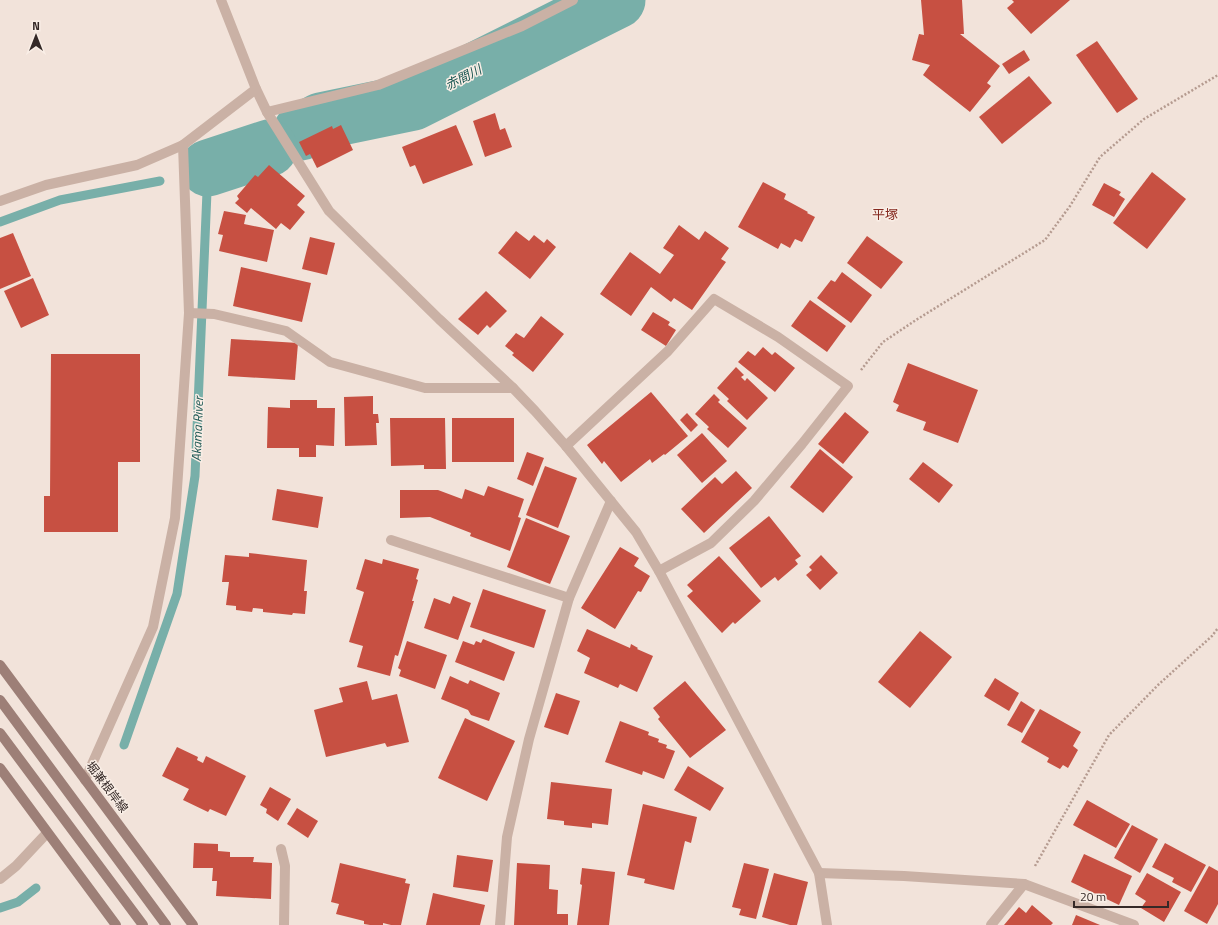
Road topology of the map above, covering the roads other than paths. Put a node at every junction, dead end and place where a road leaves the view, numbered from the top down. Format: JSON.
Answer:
{"nodes":[{"id":1,"x":221,"y":0,"type":"edge"},
{"id":2,"x":573,"y":0,"type":"edge"},
{"id":3,"x":256,"y":89,"type":"junction"},
{"id":4,"x":267,"y":112,"type":"junction"},
{"id":5,"x":183,"y":145,"type":"junction"},
{"id":6,"x":0,"y":201,"type":"edge"},
{"id":7,"x":189,"y":313,"type":"junction"},
{"id":8,"x":512,"y":388,"type":"junction"},
{"id":9,"x":566,"y":446,"type":"junction"},
{"id":10,"x":611,"y":501,"type":"junction"},
{"id":11,"x":391,"y":540,"type":"dead end"},
{"id":12,"x":659,"y":571,"type":"junction"},
{"id":13,"x":569,"y":598,"type":"junction"},
{"id":14,"x":0,"y":665,"type":"edge"},
{"id":15,"x":0,"y":700,"type":"edge"},
{"id":16,"x":0,"y":733,"type":"edge"},
{"id":17,"x":0,"y":768,"type":"edge"},
{"id":18,"x":85,"y":780,"type":"junction"},
{"id":19,"x":47,"y":833,"type":"junction"},
{"id":20,"x":282,"y":849,"type":"dead end"},
{"id":21,"x":819,"y":873,"type":"junction"},
{"id":22,"x":0,"y":879,"type":"edge"},
{"id":23,"x":1024,"y":884,"type":"junction"},
{"id":24,"x":116,"y":925,"type":"edge"},
{"id":25,"x":143,"y":925,"type":"edge"},
{"id":26,"x":166,"y":925,"type":"edge"},
{"id":27,"x":193,"y":925,"type":"edge"},
{"id":28,"x":284,"y":925,"type":"edge"},
{"id":29,"x":500,"y":925,"type":"edge"},
{"id":30,"x":827,"y":925,"type":"edge"},
{"id":31,"x":991,"y":925,"type":"edge"},
{"id":32,"x":1134,"y":925,"type":"edge"}],
"edges":[{"from":1,"to":3,"type":"street"},
{"from":2,"to":4,"type":"street"},
{"from":3,"to":4,"type":"street"},
{"from":3,"to":5,"type":"street"},
{"from":4,"to":8,"type":"street"},
{"from":5,"to":6,"type":"street"},
{"from":5,"to":7,"type":"street"},
{"from":7,"to":8,"type":"street"},
{"from":7,"to":18,"type":"street"},
{"from":8,"to":9,"type":"street"},
{"from":9,"to":10,"type":"street"},
{"from":9,"to":12,"type":"street"},
{"from":10,"to":12,"type":"street"},
{"from":10,"to":13,"type":"street"},
{"from":11,"to":13,"type":"street"},
{"from":12,"to":21,"type":"street"},
{"from":13,"to":29,"type":"street"},
{"from":14,"to":18,"type":"main road","name":"堀兼根岸線"},
{"from":15,"to":26,"type":"main road"},
{"from":16,"to":25,"type":"main road"},
{"from":17,"to":19,"type":"main road"},
{"from":18,"to":27,"type":"main road","name":"堀兼根岸線"},
{"from":19,"to":22,"type":"street"},
{"from":19,"to":24,"type":"main road"},
{"from":20,"to":28,"type":"street"},
{"from":21,"to":23,"type":"street"},
{"from":21,"to":30,"type":"street"},
{"from":23,"to":31,"type":"street"},
{"from":23,"to":32,"type":"street"}]}
